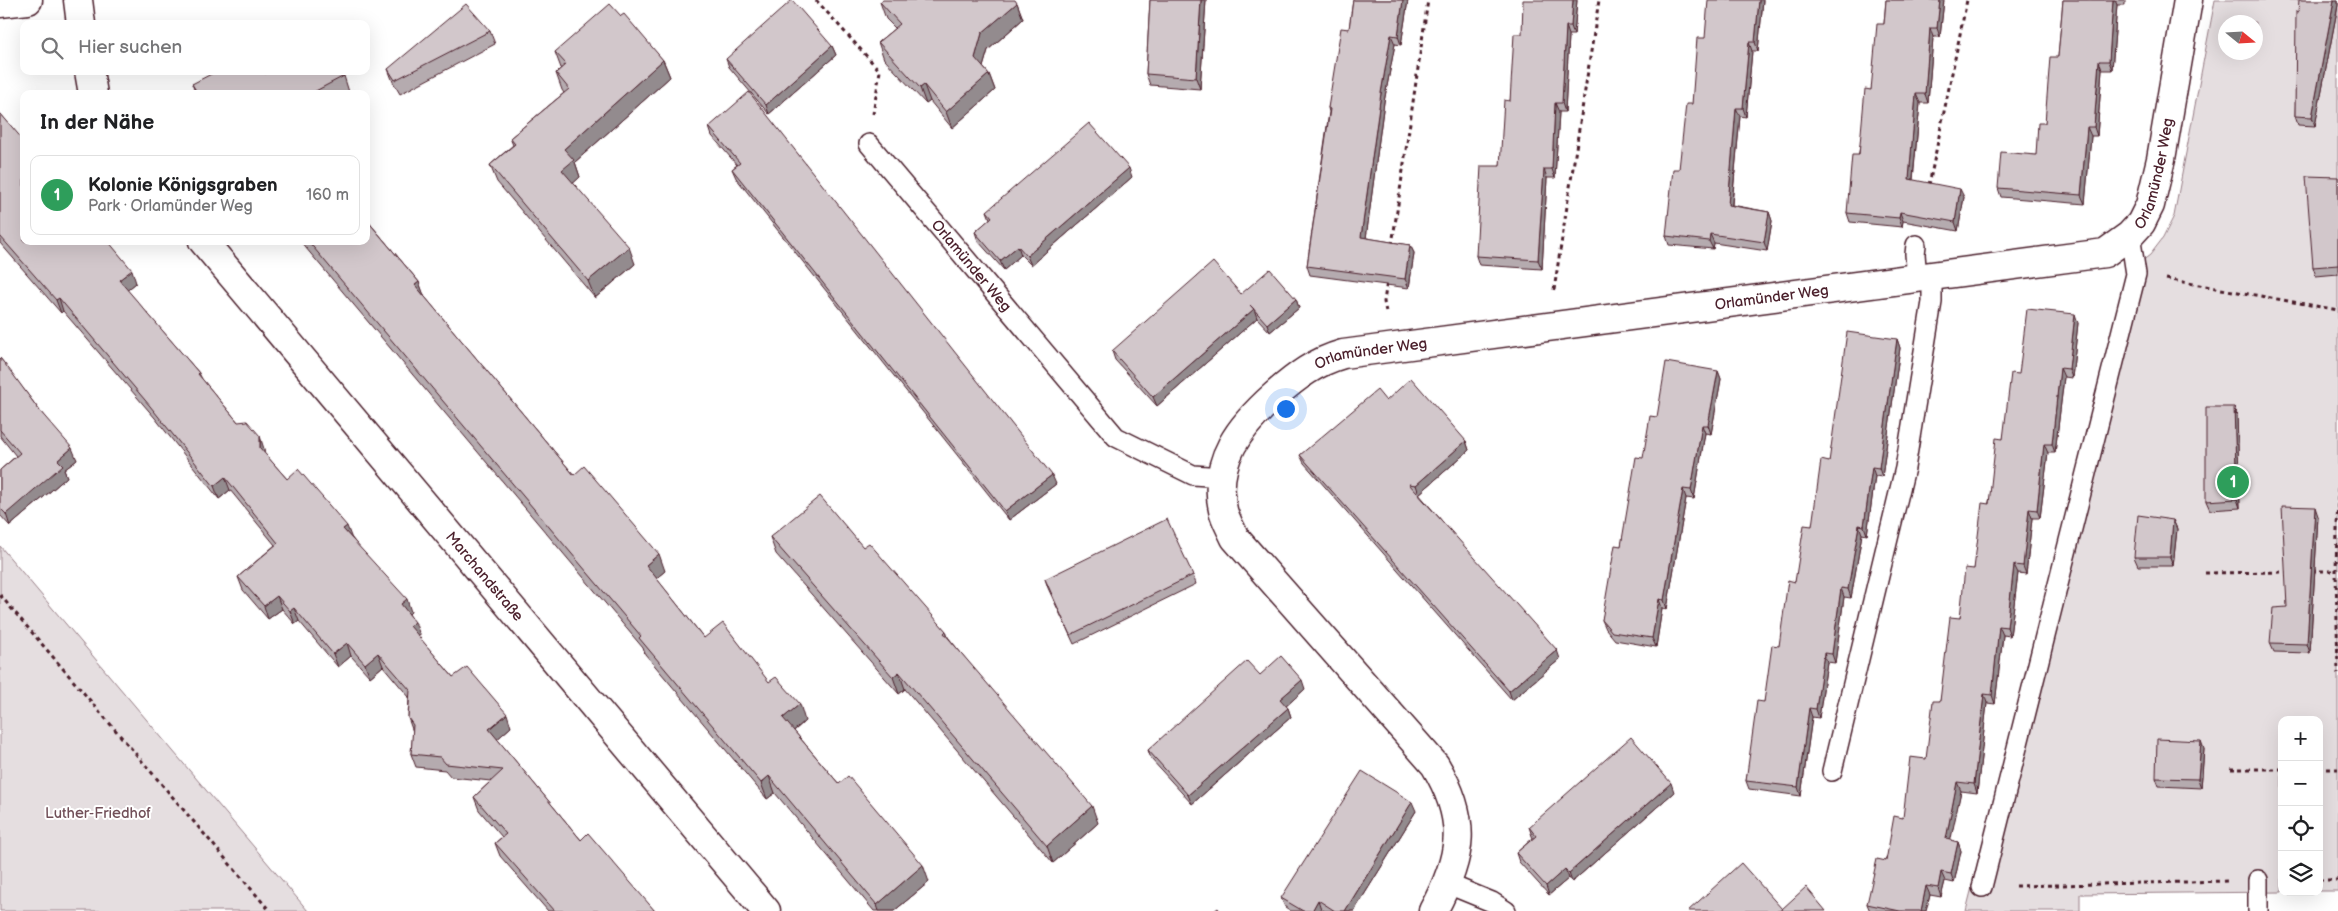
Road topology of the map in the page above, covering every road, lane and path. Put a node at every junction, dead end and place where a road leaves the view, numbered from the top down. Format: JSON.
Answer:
{"nodes":[{"id":1,"x":28,"y":0,"type":"edge"},
{"id":2,"x":78,"y":0,"type":"edge"},
{"id":3,"x":816,"y":0,"type":"edge"},
{"id":4,"x":1428,"y":0,"type":"edge"},
{"id":5,"x":1599,"y":0,"type":"edge"},
{"id":6,"x":1967,"y":0,"type":"edge"},
{"id":7,"x":2188,"y":0,"type":"edge"},
{"id":8,"x":0,"y":4,"type":"edge"},
{"id":9,"x":80,"y":20,"type":"edge"},
{"id":10,"x":90,"y":75,"type":"edge"},
{"id":11,"x":92,"y":90,"type":"edge"},
{"id":12,"x":869,"y":144,"type":"joint"},
{"id":13,"x":1928,"y":189,"type":"edge"},
{"id":14,"x":2130,"y":235,"type":"junction"},
{"id":15,"x":205,"y":245,"type":"edge"},
{"id":16,"x":1916,"y":245,"type":"dead end"},
{"id":17,"x":1391,"y":253,"type":"edge"},
{"id":18,"x":1388,"y":273,"type":"edge"},
{"id":19,"x":2136,"y":274,"type":"junction"},
{"id":20,"x":1925,"y":278,"type":"junction"},
{"id":21,"x":1553,"y":293,"type":"dead end"},
{"id":22,"x":2338,"y":310,"type":"edge"},
{"id":23,"x":1387,"y":317,"type":"dead end"},
{"id":24,"x":1222,"y":476,"type":"junction"},
{"id":25,"x":2338,"y":488,"type":"edge"},
{"id":26,"x":2338,"y":508,"type":"edge"},
{"id":27,"x":2308,"y":571,"type":"edge"},
{"id":28,"x":2336,"y":571,"type":"junction"},
{"id":29,"x":2289,"y":572,"type":"edge"},
{"id":30,"x":2205,"y":573,"type":"dead end"},
{"id":31,"x":0,"y":595,"type":"edge"},
{"id":32,"x":2338,"y":674,"type":"edge"},
{"id":33,"x":2231,"y":769,"type":"dead end"},
{"id":34,"x":2278,"y":769,"type":"edge"},
{"id":35,"x":2323,"y":769,"type":"edge"},
{"id":36,"x":2338,"y":769,"type":"edge"},
{"id":37,"x":1832,"y":771,"type":"dead end"},
{"id":38,"x":2258,"y":880,"type":"joint"},
{"id":39,"x":2323,"y":880,"type":"edge"},
{"id":40,"x":2338,"y":880,"type":"edge"},
{"id":41,"x":1448,"y":884,"type":"junction"},
{"id":42,"x":1982,"y":887,"type":"joint"},
{"id":43,"x":270,"y":911,"type":"edge"},
{"id":44,"x":766,"y":911,"type":"edge"},
{"id":45,"x":1433,"y":911,"type":"edge"},
{"id":46,"x":1506,"y":911,"type":"edge"},
{"id":47,"x":2258,"y":911,"type":"edge"}],
"edges":[{"from":1,"to":8,"type":"street"},
{"from":2,"to":9,"type":"street"},
{"from":3,"to":12,"type":"path"},
{"from":4,"to":17,"type":"path"},
{"from":5,"to":21,"type":"path"},
{"from":6,"to":13,"type":"path"},
{"from":7,"to":14,"type":"street","name":"Orlamünder Weg"},
{"from":10,"to":11,"type":"street"},
{"from":12,"to":24,"type":"lane","name":"Orlamünder Weg"},
{"from":14,"to":19,"type":"lane"},
{"from":14,"to":20,"type":"street","name":"Orlamünder Weg"},
{"from":15,"to":44,"type":"street","name":"Marchandstraße"},
{"from":16,"to":20,"type":"lane"},
{"from":18,"to":23,"type":"path"},
{"from":19,"to":22,"type":"path"},
{"from":19,"to":42,"type":"lane"},
{"from":20,"to":24,"type":"street","name":"Orlamünder Weg"},
{"from":20,"to":37,"type":"lane"},
{"from":24,"to":41,"type":"street","name":"Orlamünder Weg"},
{"from":25,"to":26,"type":"path"},
{"from":26,"to":28,"type":"path"},
{"from":27,"to":28,"type":"path"},
{"from":28,"to":32,"type":"path"},
{"from":29,"to":30,"type":"path"},
{"from":31,"to":43,"type":"path"},
{"from":33,"to":34,"type":"path"},
{"from":35,"to":36,"type":"path"},
{"from":38,"to":42,"type":"path"},
{"from":38,"to":47,"type":"lane"},
{"from":39,"to":40,"type":"path"},
{"from":41,"to":45,"type":"street","name":"Orlamünder Weg"},
{"from":41,"to":46,"type":"lane"}]}
